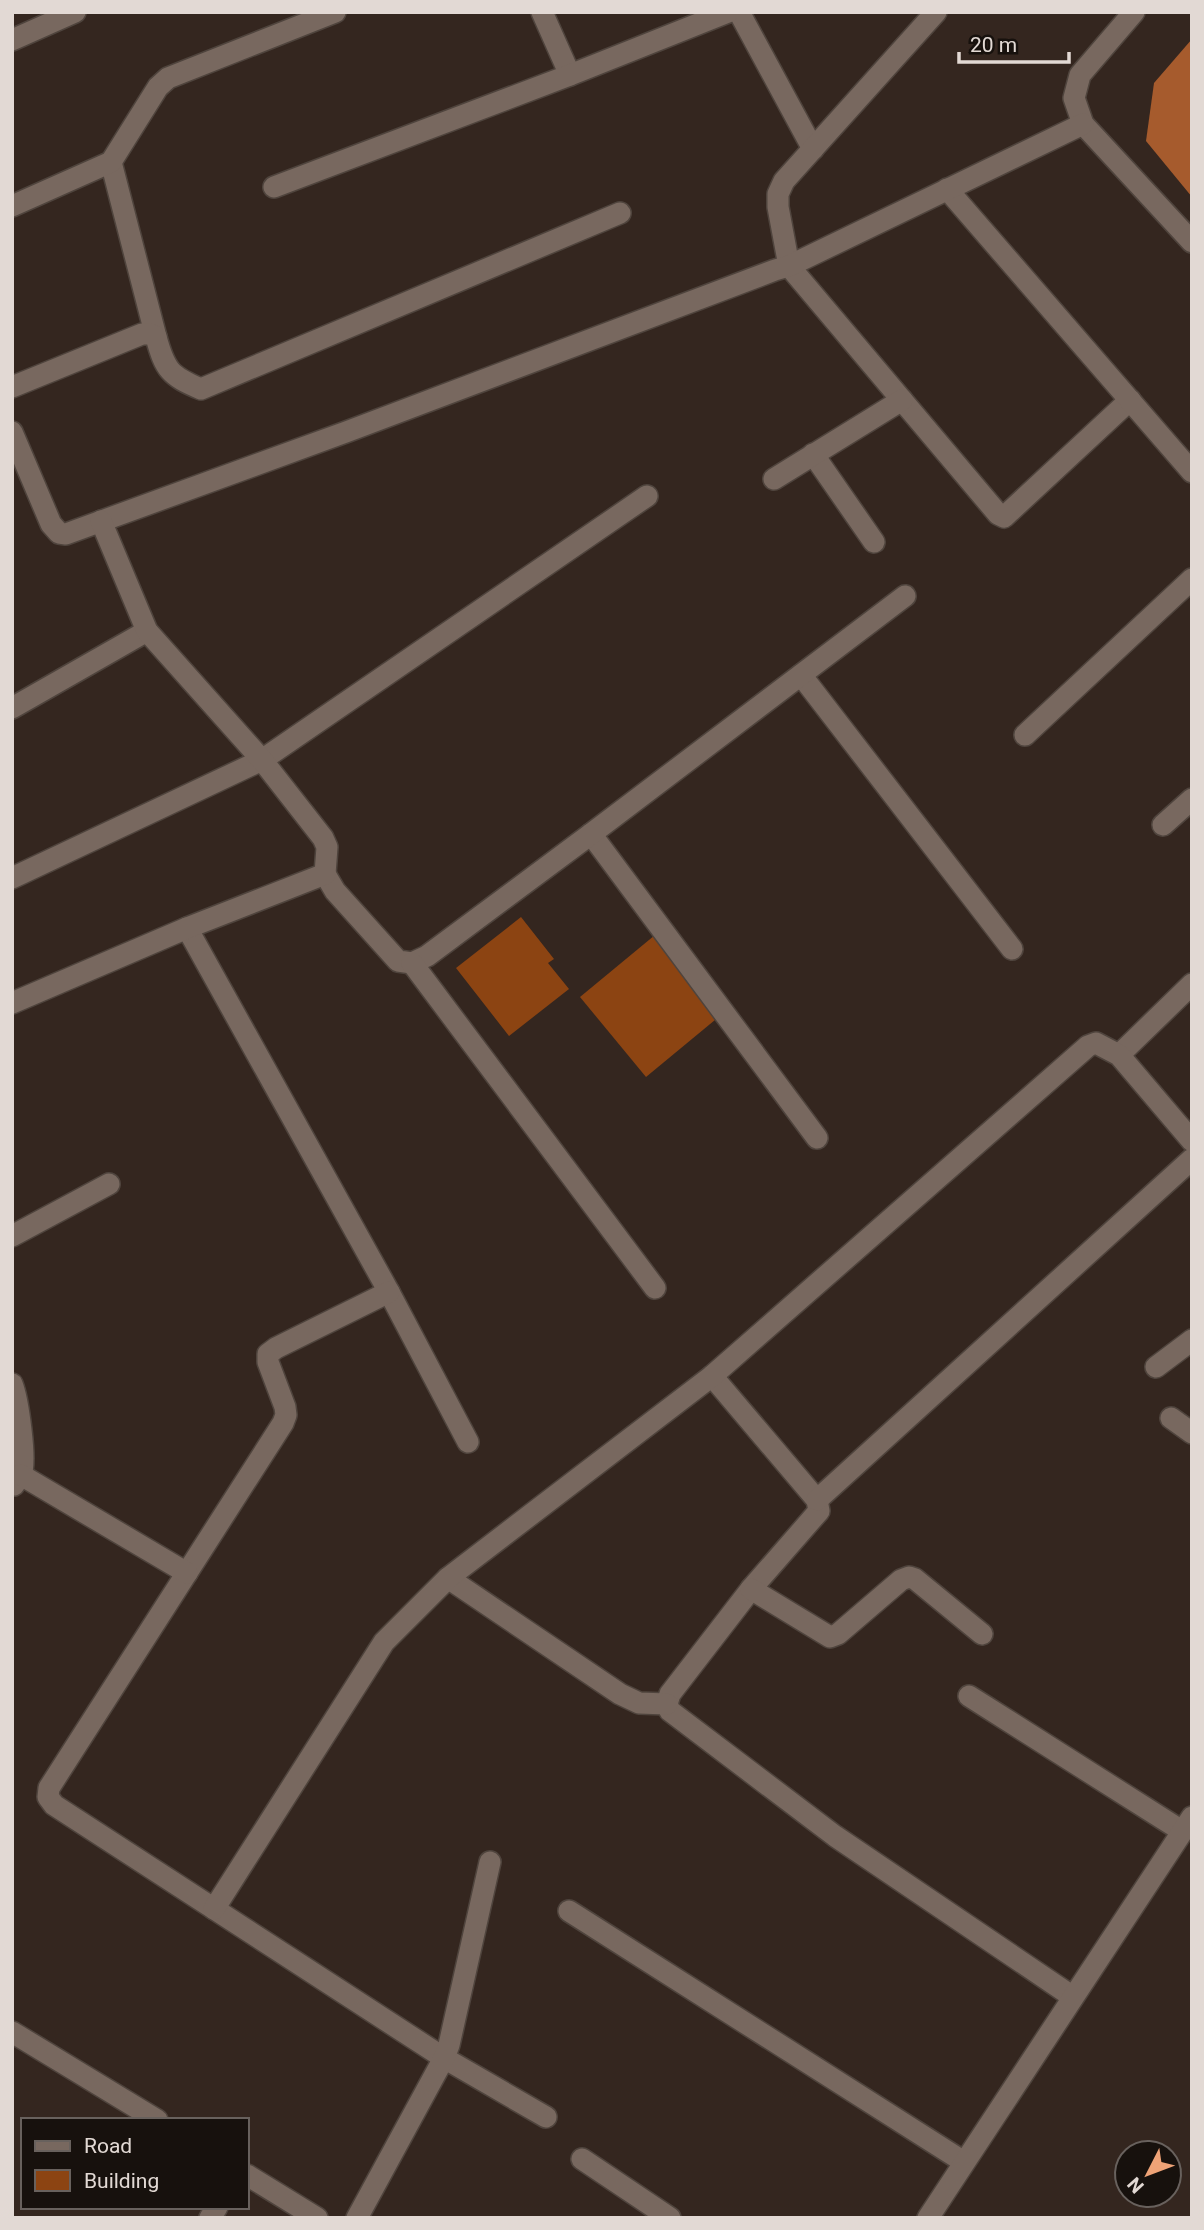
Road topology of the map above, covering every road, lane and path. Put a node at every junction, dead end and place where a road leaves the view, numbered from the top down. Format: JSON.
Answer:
{"nodes":[{"id":1,"x":75,"y":12,"type":"edge"},
{"id":2,"x":335,"y":12,"type":"edge"},
{"id":3,"x":542,"y":12,"type":"edge"},
{"id":4,"x":728,"y":12,"type":"edge"},
{"id":5,"x":739,"y":12,"type":"edge"},
{"id":6,"x":936,"y":12,"type":"edge"},
{"id":7,"x":1133,"y":12,"type":"edge"},
{"id":8,"x":12,"y":40,"type":"edge"},
{"id":9,"x":570,"y":75,"type":"junction"},
{"id":10,"x":1083,"y":124,"type":"junction"},
{"id":11,"x":813,"y":149,"type":"junction"},
{"id":12,"x":111,"y":162,"type":"junction"},
{"id":13,"x":274,"y":187,"type":"dead end"},
{"id":14,"x":947,"y":189,"type":"junction"},
{"id":15,"x":12,"y":206,"type":"edge"},
{"id":16,"x":620,"y":213,"type":"dead end"},
{"id":17,"x":1192,"y":242,"type":"edge"},
{"id":18,"x":789,"y":267,"type":"junction"},
{"id":19,"x":156,"y":337,"type":"junction"},
{"id":20,"x":12,"y":387,"type":"edge"},
{"id":21,"x":902,"y":400,"type":"junction"},
{"id":22,"x":1130,"y":400,"type":"junction"},
{"id":23,"x":12,"y":432,"type":"edge"},
{"id":24,"x":813,"y":454,"type":"junction"},
{"id":25,"x":1192,"y":472,"type":"edge"},
{"id":26,"x":774,"y":479,"type":"dead end"},
{"id":27,"x":647,"y":496,"type":"dead end"},
{"id":28,"x":101,"y":521,"type":"junction"},
{"id":29,"x":874,"y":542,"type":"dead end"},
{"id":30,"x":1192,"y":579,"type":"edge"},
{"id":31,"x":905,"y":596,"type":"dead end"},
{"id":32,"x":146,"y":631,"type":"junction"},
{"id":33,"x":801,"y":675,"type":"junction"},
{"id":34,"x":12,"y":708,"type":"edge"},
{"id":35,"x":1025,"y":735,"type":"dead end"},
{"id":36,"x":262,"y":760,"type":"junction"},
{"id":37,"x":1192,"y":800,"type":"edge"},
{"id":38,"x":1163,"y":825,"type":"dead end"},
{"id":39,"x":591,"y":834,"type":"junction"},
{"id":40,"x":325,"y":874,"type":"junction"},
{"id":41,"x":12,"y":878,"type":"edge"},
{"id":42,"x":187,"y":928,"type":"junction"},
{"id":43,"x":1012,"y":949,"type":"dead end"},
{"id":44,"x":412,"y":963,"type":"junction"},
{"id":45,"x":1192,"y":984,"type":"edge"},
{"id":46,"x":12,"y":1003,"type":"edge"},
{"id":47,"x":1119,"y":1055,"type":"junction"},
{"id":48,"x":817,"y":1138,"type":"dead end"},
{"id":49,"x":1192,"y":1141,"type":"edge"},
{"id":50,"x":1192,"y":1159,"type":"edge"},
{"id":51,"x":108,"y":1184,"type":"dead end"},
{"id":52,"x":12,"y":1236,"type":"edge"},
{"id":53,"x":655,"y":1288,"type":"dead end"},
{"id":54,"x":389,"y":1292,"type":"junction"},
{"id":55,"x":1192,"y":1340,"type":"edge"},
{"id":56,"x":1156,"y":1367,"type":"dead end"},
{"id":57,"x":712,"y":1376,"type":"junction"},
{"id":58,"x":12,"y":1384,"type":"edge"},
{"id":59,"x":1171,"y":1418,"type":"dead end"},
{"id":60,"x":1192,"y":1433,"type":"edge"},
{"id":61,"x":468,"y":1441,"type":"dead end"},
{"id":62,"x":17,"y":1480,"type":"edge"},
{"id":63,"x":817,"y":1500,"type":"junction"},
{"id":64,"x":187,"y":1573,"type":"junction"},
{"id":65,"x":448,"y":1578,"type":"junction"},
{"id":66,"x":751,"y":1589,"type":"junction"},
{"id":67,"x":982,"y":1634,"type":"dead end"},
{"id":68,"x":969,"y":1696,"type":"dead end"},
{"id":69,"x":667,"y":1704,"type":"junction"},
{"id":70,"x":1187,"y":1824,"type":"edge"},
{"id":71,"x":490,"y":1862,"type":"dead end"},
{"id":72,"x":214,"y":1909,"type":"junction"},
{"id":73,"x":569,"y":1911,"type":"dead end"},
{"id":74,"x":1073,"y":1997,"type":"junction"},
{"id":75,"x":12,"y":2032,"type":"edge"},
{"id":76,"x":444,"y":2058,"type":"junction"},
{"id":77,"x":546,"y":2117,"type":"dead end"},
{"id":78,"x":154,"y":2118,"type":"edge"},
{"id":79,"x":582,"y":2159,"type":"dead end"},
{"id":80,"x":964,"y":2162,"type":"junction"},
{"id":81,"x":248,"y":2176,"type":"edge"},
{"id":82,"x":317,"y":2218,"type":"edge"},
{"id":83,"x":356,"y":2218,"type":"edge"},
{"id":84,"x":670,"y":2218,"type":"edge"},
{"id":85,"x":928,"y":2218,"type":"edge"}],
"edges":[{"from":1,"to":8,"type":"street"},
{"from":2,"to":12,"type":"street"},
{"from":3,"to":9,"type":"street"},
{"from":4,"to":9,"type":"street"},
{"from":5,"to":11,"type":"street"},
{"from":6,"to":11,"type":"street"},
{"from":7,"to":10,"type":"street"},
{"from":9,"to":13,"type":"street"},
{"from":10,"to":14,"type":"street"},
{"from":10,"to":17,"type":"street"},
{"from":11,"to":18,"type":"street"},
{"from":12,"to":15,"type":"street"},
{"from":12,"to":19,"type":"street"},
{"from":14,"to":18,"type":"street"},
{"from":14,"to":22,"type":"street"},
{"from":16,"to":19,"type":"street"},
{"from":18,"to":21,"type":"street"},
{"from":18,"to":28,"type":"street"},
{"from":19,"to":20,"type":"street"},
{"from":21,"to":22,"type":"street"},
{"from":21,"to":24,"type":"street"},
{"from":22,"to":25,"type":"street"},
{"from":23,"to":28,"type":"street"},
{"from":24,"to":26,"type":"street"},
{"from":24,"to":29,"type":"street"},
{"from":27,"to":36,"type":"street"},
{"from":28,"to":32,"type":"street"},
{"from":30,"to":35,"type":"street"},
{"from":31,"to":33,"type":"street"},
{"from":32,"to":34,"type":"street"},
{"from":32,"to":36,"type":"street"},
{"from":33,"to":39,"type":"street"},
{"from":33,"to":43,"type":"street"},
{"from":36,"to":40,"type":"street"},
{"from":36,"to":41,"type":"street"},
{"from":37,"to":38,"type":"street"},
{"from":39,"to":44,"type":"street"},
{"from":39,"to":48,"type":"street"},
{"from":40,"to":42,"type":"street"},
{"from":40,"to":44,"type":"street"},
{"from":42,"to":46,"type":"street"},
{"from":42,"to":54,"type":"street"},
{"from":44,"to":53,"type":"street"},
{"from":45,"to":47,"type":"street"},
{"from":47,"to":49,"type":"street"},
{"from":47,"to":57,"type":"street"},
{"from":50,"to":63,"type":"street"},
{"from":51,"to":52,"type":"street"},
{"from":54,"to":61,"type":"street"},
{"from":54,"to":64,"type":"street"},
{"from":55,"to":56,"type":"street"},
{"from":57,"to":63,"type":"street"},
{"from":57,"to":65,"type":"street"},
{"from":58,"to":62,"type":"street"},
{"from":59,"to":60,"type":"street"},
{"from":62,"to":64,"type":"street"},
{"from":63,"to":66,"type":"street"},
{"from":64,"to":72,"type":"street"},
{"from":65,"to":69,"type":"street"},
{"from":65,"to":72,"type":"street"},
{"from":66,"to":67,"type":"street"},
{"from":66,"to":69,"type":"street"},
{"from":68,"to":70,"type":"street"},
{"from":69,"to":74,"type":"street"},
{"from":70,"to":74,"type":"street"},
{"from":71,"to":76,"type":"street"},
{"from":72,"to":76,"type":"street"},
{"from":73,"to":80,"type":"street"},
{"from":74,"to":80,"type":"street"},
{"from":75,"to":78,"type":"street"},
{"from":76,"to":77,"type":"street"},
{"from":76,"to":83,"type":"street"},
{"from":79,"to":84,"type":"street"},
{"from":80,"to":85,"type":"street"},
{"from":81,"to":82,"type":"street"}]}
